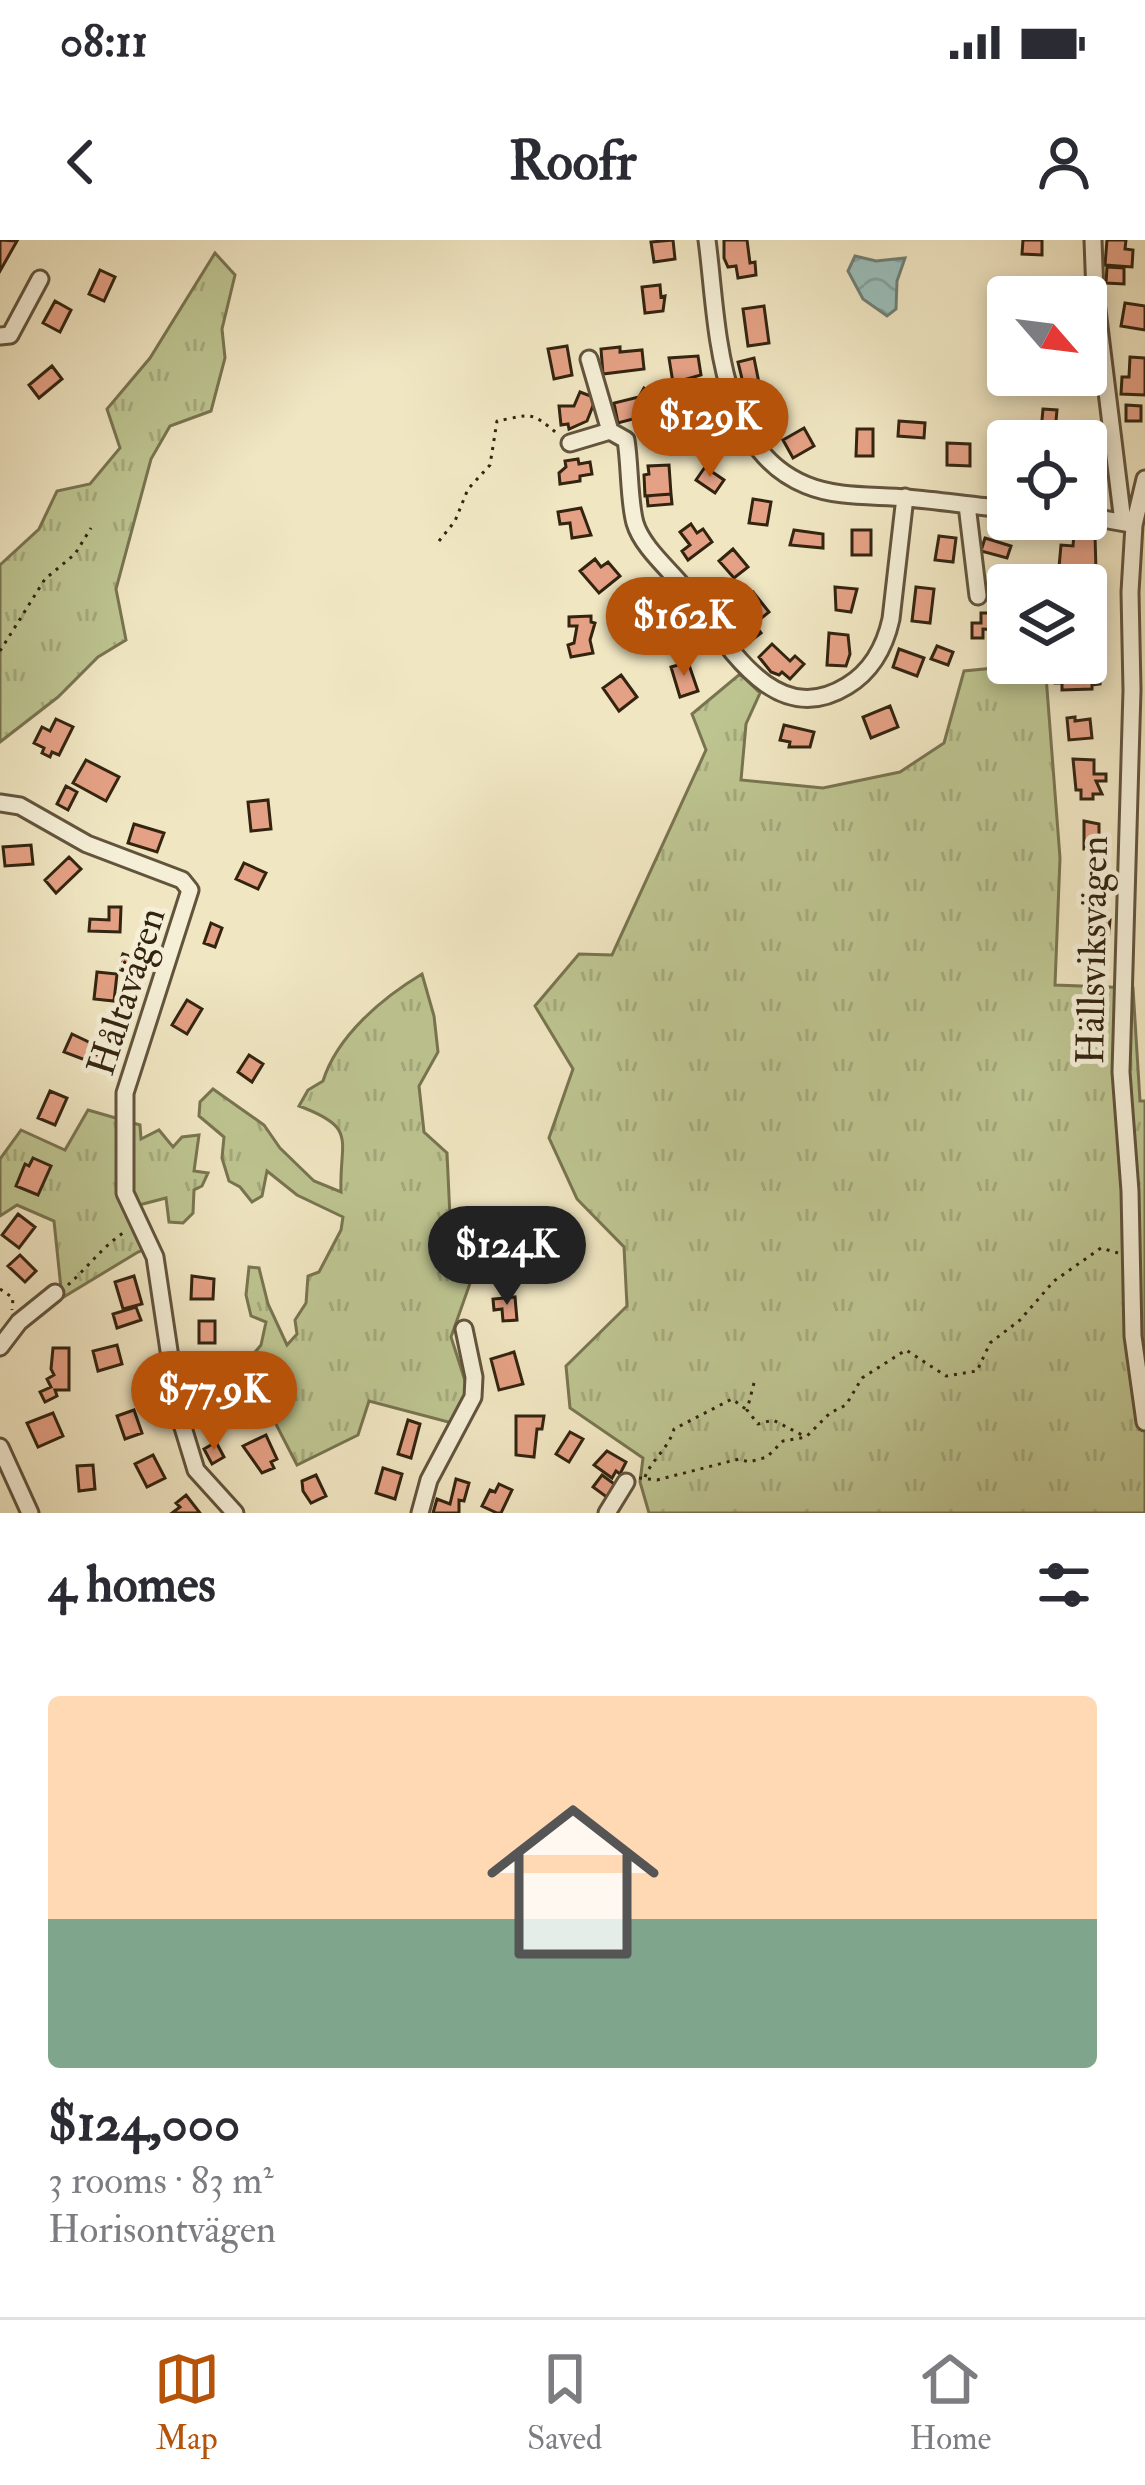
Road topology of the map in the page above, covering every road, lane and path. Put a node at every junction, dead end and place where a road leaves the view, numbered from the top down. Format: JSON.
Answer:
{"nodes":[{"id":1,"x":707,"y":240,"type":"edge"},
{"id":2,"x":1093,"y":240,"type":"edge"},
{"id":3,"x":40,"y":280,"type":"dead end"},
{"id":4,"x":0,"y":336,"type":"edge"},
{"id":5,"x":590,"y":359,"type":"dead end"},
{"id":6,"x":745,"y":427,"type":"junction"},
{"id":7,"x":610,"y":431,"type":"junction"},
{"id":8,"x":626,"y":440,"type":"junction"},
{"id":9,"x":570,"y":443,"type":"joint"},
{"id":10,"x":1145,"y":479,"type":"edge"},
{"id":11,"x":905,"y":497,"type":"junction"},
{"id":12,"x":968,"y":505,"type":"junction"},
{"id":13,"x":987,"y":507,"type":"edge"},
{"id":14,"x":1107,"y":520,"type":"edge"},
{"id":15,"x":1128,"y":524,"type":"junction"},
{"id":16,"x":91,"y":528,"type":"dead end"},
{"id":17,"x":439,"y":541,"type":"dead end"},
{"id":18,"x":978,"y":596,"type":"dead end"},
{"id":19,"x":699,"y":606,"type":"junction"},
{"id":20,"x":661,"y":635,"type":"dead end"},
{"id":21,"x":0,"y":651,"type":"edge"},
{"id":22,"x":1136,"y":758,"type":"edge"},
{"id":23,"x":0,"y":803,"type":"edge"},
{"id":24,"x":139,"y":1225,"type":"junction"},
{"id":25,"x":1132,"y":1254,"type":"junction"},
{"id":26,"x":0,"y":1289,"type":"edge"},
{"id":27,"x":55,"y":1293,"type":"joint"},
{"id":28,"x":14,"y":1327,"type":"junction"},
{"id":29,"x":464,"y":1329,"type":"dead end"},
{"id":30,"x":0,"y":1347,"type":"edge"},
{"id":31,"x":754,"y":1383,"type":"dead end"},
{"id":32,"x":203,"y":1405,"type":"dead end"},
{"id":33,"x":747,"y":1410,"type":"junction"},
{"id":34,"x":1145,"y":1422,"type":"edge"},
{"id":35,"x":222,"y":1429,"type":"dead end"},
{"id":36,"x":806,"y":1437,"type":"junction"},
{"id":37,"x":0,"y":1447,"type":"edge"},
{"id":38,"x":645,"y":1479,"type":"junction"},
{"id":39,"x":626,"y":1482,"type":"joint"},
{"id":40,"x":30,"y":1513,"type":"edge"},
{"id":41,"x":235,"y":1513,"type":"edge"},
{"id":42,"x":419,"y":1513,"type":"edge"},
{"id":43,"x":607,"y":1513,"type":"edge"}],
"edges":[{"from":1,"to":6,"type":"street"},
{"from":2,"to":15,"type":"street"},
{"from":3,"to":4,"type":"street"},
{"from":5,"to":7,"type":"street"},
{"from":6,"to":8,"type":"path"},
{"from":6,"to":11,"type":"street"},
{"from":7,"to":8,"type":"street"},
{"from":7,"to":9,"type":"street"},
{"from":8,"to":19,"type":"street"},
{"from":9,"to":17,"type":"path"},
{"from":10,"to":15,"type":"street","name":"Hällsviksvägen"},
{"from":11,"to":12,"type":"street"},
{"from":11,"to":19,"type":"street"},
{"from":12,"to":13,"type":"street"},
{"from":12,"to":18,"type":"street"},
{"from":14,"to":15,"type":"street"},
{"from":15,"to":22,"type":"street","name":"Hällsviksvägen"},
{"from":16,"to":21,"type":"path"},
{"from":19,"to":20,"type":"street"},
{"from":22,"to":25,"type":"street","name":"Hällsviksvägen"},
{"from":23,"to":24,"type":"street","name":"Håltavägen"},
{"from":24,"to":27,"type":"path"},
{"from":24,"to":41,"type":"street","name":"Håltavägen"},
{"from":25,"to":34,"type":"street","name":"Hällsviksvägen"},
{"from":25,"to":36,"type":"path"},
{"from":26,"to":28,"type":"path"},
{"from":27,"to":28,"type":"street"},
{"from":28,"to":30,"type":"street"},
{"from":29,"to":42,"type":"street"},
{"from":31,"to":33,"type":"path"},
{"from":32,"to":35,"type":"path"},
{"from":33,"to":36,"type":"path"},
{"from":33,"to":38,"type":"path"},
{"from":36,"to":38,"type":"path"},
{"from":37,"to":40,"type":"street"},
{"from":38,"to":39,"type":"path"},
{"from":39,"to":43,"type":"street"}]}
